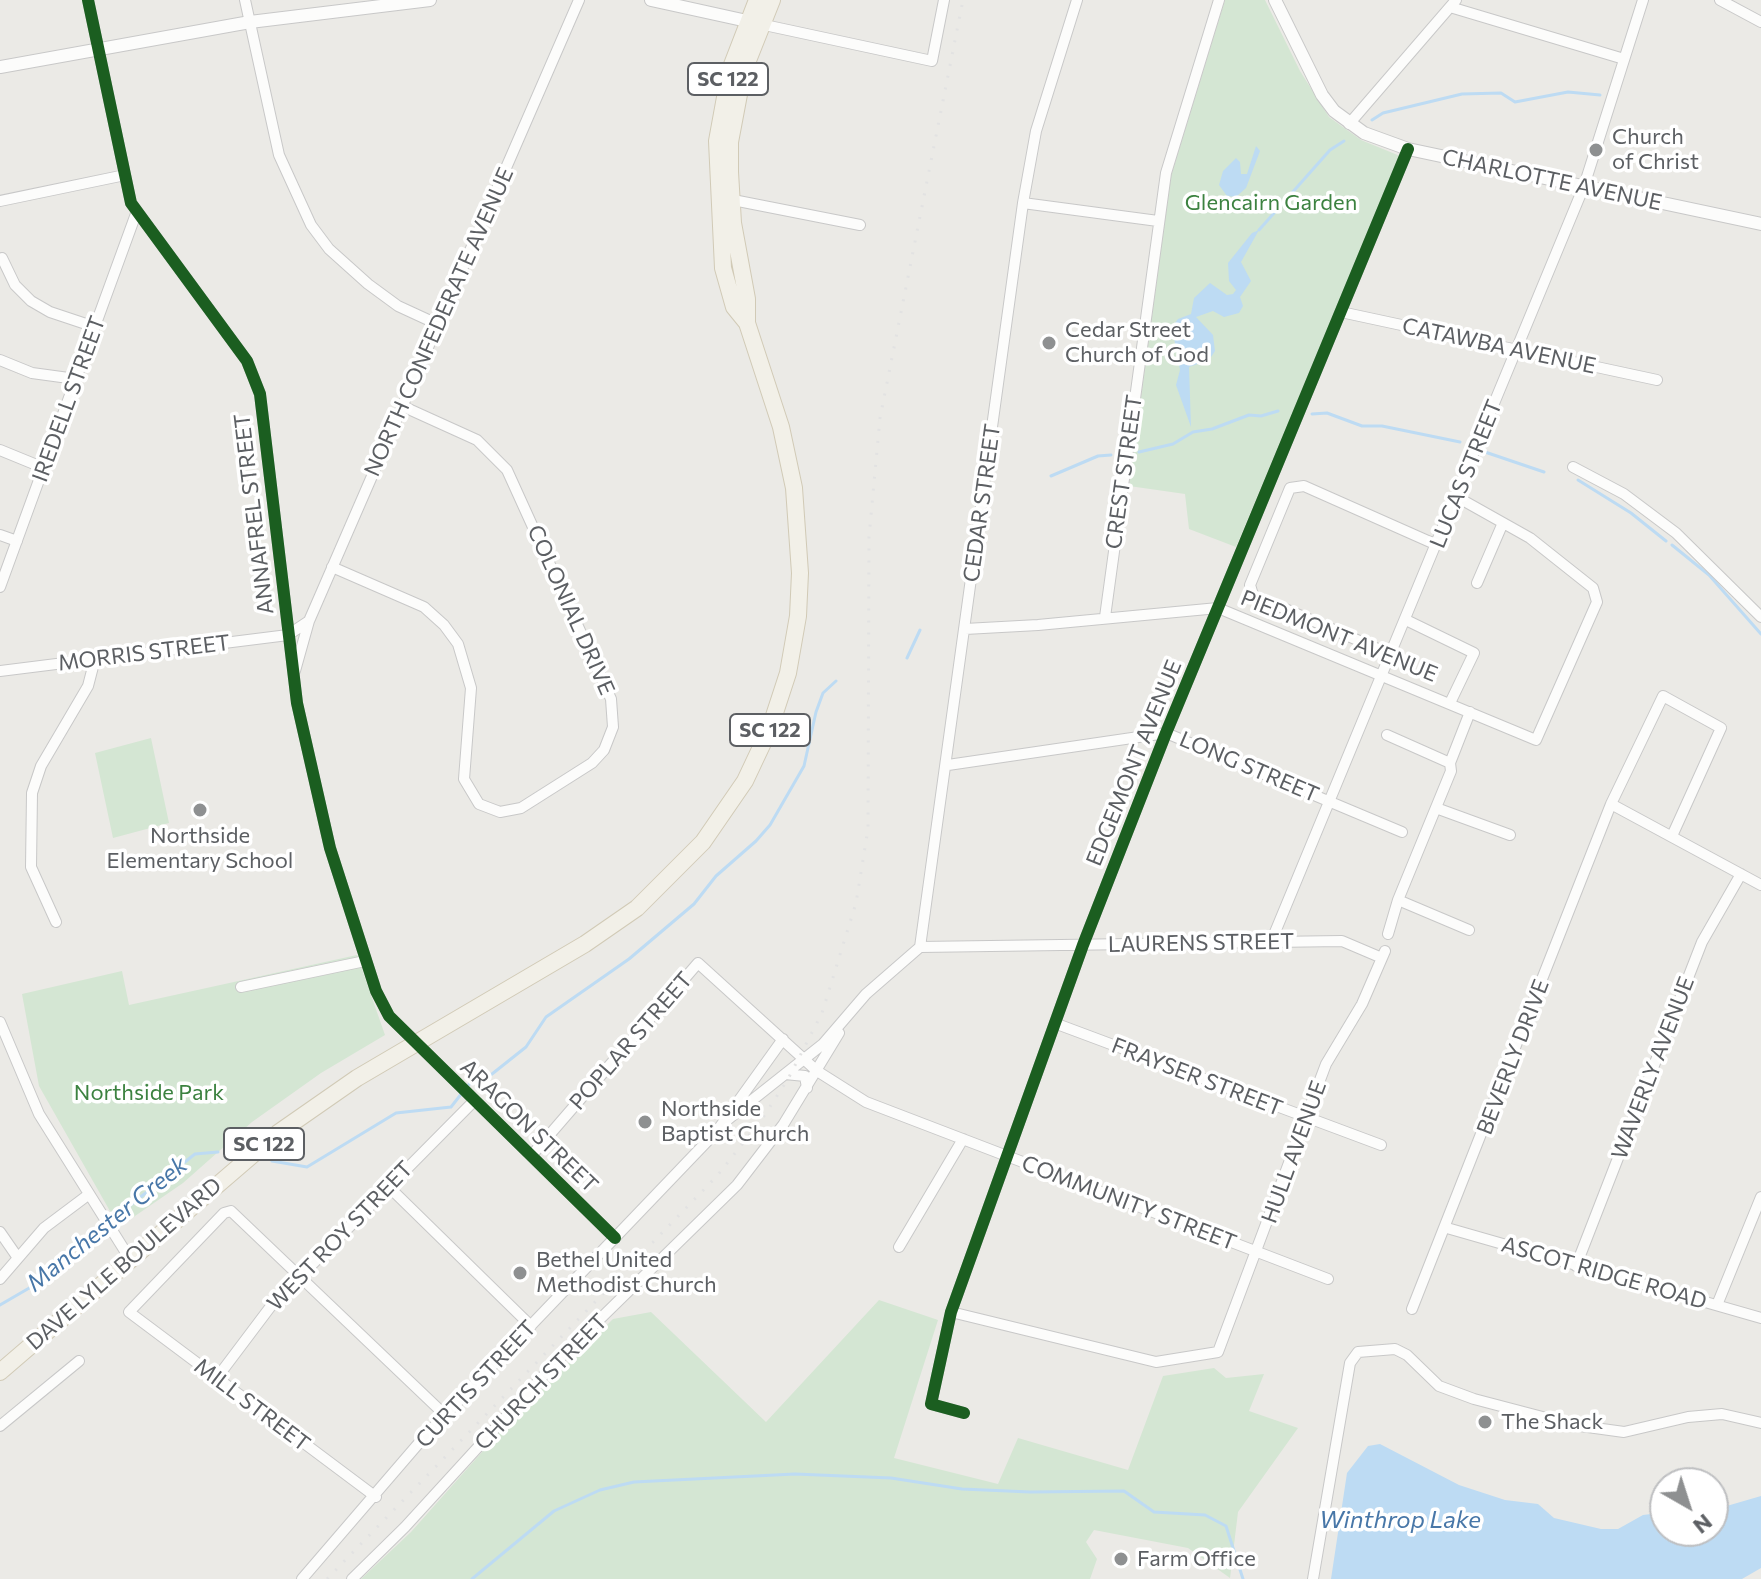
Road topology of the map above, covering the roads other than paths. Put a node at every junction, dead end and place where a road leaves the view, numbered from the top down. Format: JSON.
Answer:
{"nodes":[{"id":1,"x":88,"y":0,"type":"edge"},
{"id":2,"x":245,"y":0,"type":"edge"},
{"id":3,"x":430,"y":0,"type":"edge"},
{"id":4,"x":579,"y":0,"type":"edge"},
{"id":5,"x":651,"y":0,"type":"edge"},
{"id":6,"x":757,"y":0,"type":"edge"},
{"id":7,"x":772,"y":0,"type":"edge"},
{"id":8,"x":944,"y":0,"type":"edge"},
{"id":9,"x":1077,"y":0,"type":"edge"},
{"id":10,"x":1219,"y":0,"type":"edge"},
{"id":11,"x":1275,"y":0,"type":"edge"},
{"id":12,"x":1643,"y":0,"type":"edge"},
{"id":13,"x":1720,"y":0,"type":"edge"},
{"id":14,"x":1453,"y":4,"type":"edge"},
{"id":15,"x":250,"y":22,"type":"junction"},
{"id":16,"x":1761,"y":22,"type":"edge"},
{"id":17,"x":753,"y":23,"type":"junction"},
{"id":18,"x":99,"y":50,"type":"junction"},
{"id":19,"x":1624,"y":59,"type":"junction"},
{"id":20,"x":0,"y":67,"type":"edge"},
{"id":21,"x":1349,"y":124,"type":"junction"},
{"id":22,"x":1408,"y":149,"type":"junction"},
{"id":23,"x":125,"y":175,"type":"junction"},
{"id":24,"x":1584,"y":186,"type":"junction"},
{"id":25,"x":724,"y":198,"type":"junction"},
{"id":26,"x":0,"y":201,"type":"edge"},
{"id":27,"x":1023,"y":203,"type":"junction"},
{"id":28,"x":137,"y":211,"type":"junction"},
{"id":29,"x":1158,"y":221,"type":"junction"},
{"id":30,"x":1761,"y":224,"type":"edge"},
{"id":31,"x":860,"y":225,"type":"dead end"},
{"id":32,"x":2,"y":258,"type":"dead end"},
{"id":33,"x":1341,"y":312,"type":"junction"},
{"id":34,"x":437,"y":324,"type":"junction"},
{"id":35,"x":95,"y":327,"type":"junction"},
{"id":36,"x":1516,"y":351,"type":"junction"},
{"id":37,"x":0,"y":360,"type":"edge"},
{"id":38,"x":76,"y":379,"type":"junction"},
{"id":39,"x":1657,"y":380,"type":"dead end"},
{"id":40,"x":402,"y":406,"type":"junction"},
{"id":41,"x":0,"y":450,"type":"edge"},
{"id":42,"x":1573,"y":467,"type":"dead end"},
{"id":43,"x":44,"y":468,"type":"junction"},
{"id":44,"x":1457,"y":497,"type":"junction"},
{"id":45,"x":1502,"y":525,"type":"junction"},
{"id":46,"x":0,"y":535,"type":"edge"},
{"id":47,"x":17,"y":541,"type":"junction"},
{"id":48,"x":1437,"y":545,"type":"junction"},
{"id":49,"x":332,"y":567,"type":"junction"},
{"id":50,"x":1477,"y":583,"type":"dead end"},
{"id":51,"x":0,"y":587,"type":"edge"},
{"id":52,"x":1218,"y":608,"type":"junction"},
{"id":53,"x":1105,"y":617,"type":"junction"},
{"id":54,"x":1761,"y":617,"type":"edge"},
{"id":55,"x":1406,"y":620,"type":"junction"},
{"id":56,"x":309,"y":621,"type":"junction"},
{"id":57,"x":965,"y":629,"type":"junction"},
{"id":58,"x":288,"y":635,"type":"junction"},
{"id":59,"x":1392,"y":655,"type":"junction"},
{"id":60,"x":95,"y":659,"type":"junction"},
{"id":61,"x":0,"y":671,"type":"edge"},
{"id":62,"x":1383,"y":675,"type":"junction"},
{"id":63,"x":293,"y":677,"type":"junction"},
{"id":64,"x":1454,"y":704,"type":"junction"},
{"id":65,"x":1470,"y":712,"type":"junction"},
{"id":66,"x":1166,"y":733,"type":"junction"},
{"id":67,"x":1387,"y":735,"type":"dead end"},
{"id":68,"x":1450,"y":763,"type":"junction"},
{"id":69,"x":948,"y":765,"type":"junction"},
{"id":70,"x":1329,"y":800,"type":"junction"},
{"id":71,"x":1611,"y":804,"type":"junction"},
{"id":72,"x":1436,"y":808,"type":"junction"},
{"id":73,"x":1402,"y":832,"type":"dead end"},
{"id":74,"x":1510,"y":835,"type":"dead end"},
{"id":75,"x":1672,"y":836,"type":"junction"},
{"id":76,"x":1741,"y":874,"type":"junction"},
{"id":77,"x":1761,"y":885,"type":"edge"},
{"id":78,"x":1398,"y":900,"type":"junction"},
{"id":79,"x":56,"y":922,"type":"dead end"},
{"id":80,"x":1469,"y":930,"type":"dead end"},
{"id":81,"x":1388,"y":934,"type":"dead end"},
{"id":82,"x":1271,"y":942,"type":"junction"},
{"id":83,"x":1083,"y":945,"type":"junction"},
{"id":84,"x":920,"y":947,"type":"junction"},
{"id":85,"x":1384,"y":954,"type":"joint"},
{"id":86,"x":365,"y":961,"type":"junction"},
{"id":87,"x":698,"y":963,"type":"joint"},
{"id":88,"x":241,"y":987,"type":"dead end"},
{"id":89,"x":845,"y":1020,"type":"junction"},
{"id":90,"x":0,"y":1022,"type":"edge"},
{"id":91,"x":1057,"y":1024,"type":"junction"},
{"id":92,"x":783,"y":1039,"type":"junction"},
{"id":93,"x":415,"y":1043,"type":"junction"},
{"id":94,"x":823,"y":1044,"type":"junction"},
{"id":95,"x":803,"y":1060,"type":"junction"},
{"id":96,"x":817,"y":1071,"type":"junction"},
{"id":97,"x":786,"y":1073,"type":"junction"},
{"id":98,"x":807,"y":1088,"type":"junction"},
{"id":99,"x":467,"y":1094,"type":"junction"},
{"id":100,"x":1307,"y":1118,"type":"junction"},
{"id":101,"x":722,"y":1124,"type":"junction"},
{"id":102,"x":963,"y":1139,"type":"junction"},
{"id":103,"x":1381,"y":1145,"type":"dead end"},
{"id":104,"x":532,"y":1155,"type":"junction"},
{"id":105,"x":1008,"y":1156,"type":"junction"},
{"id":106,"x":388,"y":1186,"type":"junction"},
{"id":107,"x":88,"y":1195,"type":"junction"},
{"id":108,"x":1761,"y":1197,"type":"edge"},
{"id":109,"x":1447,"y":1228,"type":"junction"},
{"id":110,"x":0,"y":1232,"type":"edge"},
{"id":111,"x":615,"y":1238,"type":"junction"},
{"id":112,"x":899,"y":1247,"type":"dead end"},
{"id":113,"x":1257,"y":1252,"type":"junction"},
{"id":114,"x":18,"y":1258,"type":"junction"},
{"id":115,"x":130,"y":1259,"type":"junction"},
{"id":116,"x":1576,"y":1266,"type":"junction"},
{"id":117,"x":301,"y":1275,"type":"junction"},
{"id":118,"x":0,"y":1279,"type":"edge"},
{"id":119,"x":1328,"y":1279,"type":"dead end"},
{"id":120,"x":1717,"y":1305,"type":"junction"},
{"id":121,"x":1412,"y":1309,"type":"dead end"},
{"id":122,"x":951,"y":1312,"type":"junction"},
{"id":123,"x":1761,"y":1318,"type":"edge"},
{"id":124,"x":531,"y":1326,"type":"junction"},
{"id":125,"x":79,"y":1361,"type":"dead end"},
{"id":126,"x":0,"y":1372,"type":"edge"},
{"id":127,"x":216,"y":1379,"type":"junction"},
{"id":128,"x":964,"y":1413,"type":"dead end"},
{"id":129,"x":446,"y":1416,"type":"junction"},
{"id":130,"x":1761,"y":1423,"type":"edge"},
{"id":131,"x":0,"y":1426,"type":"edge"},
{"id":132,"x":376,"y":1497,"type":"junction"},
{"id":133,"x":302,"y":1579,"type":"edge"},
{"id":134,"x":352,"y":1579,"type":"edge"},
{"id":135,"x":1313,"y":1579,"type":"edge"}],
"edges":[{"from":1,"to":18,"type":"street","name":"ANNAFREL STREET"},
{"from":2,"to":15,"type":"street"},
{"from":3,"to":15,"type":"street"},
{"from":4,"to":34,"type":"street","name":"NORTH CONFEDERATE AVENUE"},
{"from":5,"to":17,"type":"street"},
{"from":6,"to":17,"type":"main road","name":"DAVE LYLE BOULEVARD","number":"SC 122"},
{"from":7,"to":17,"type":"main road","name":"DAVE LYLE BOULEVARD","number":"SC 122"},
{"from":8,"to":17,"type":"street"},
{"from":9,"to":27,"type":"street","name":"CEDAR STREET"},
{"from":10,"to":29,"type":"street","name":"CREST STREET"},
{"from":11,"to":21,"type":"street","name":"CHARLOTTE AVENUE"},
{"from":12,"to":19,"type":"street","name":"LUCAS STREET"},
{"from":13,"to":16,"type":"street"},
{"from":14,"to":19,"type":"street"},
{"from":14,"to":21,"type":"street"},
{"from":15,"to":18,"type":"street"},
{"from":15,"to":34,"type":"street"},
{"from":17,"to":25,"type":"main road","name":"DAVE LYLE BOULEVARD","number":"SC 122"},
{"from":18,"to":20,"type":"street"},
{"from":18,"to":23,"type":"street","name":"ANNAFREL STREET"},
{"from":19,"to":24,"type":"street","name":"LUCAS STREET"},
{"from":21,"to":22,"type":"street","name":"CHARLOTTE AVENUE"},
{"from":22,"to":24,"type":"street","name":"CHARLOTTE AVENUE"},
{"from":22,"to":33,"type":"street","name":"EDGEMONT AVENUE"},
{"from":23,"to":26,"type":"street"},
{"from":23,"to":28,"type":"street","name":"ANNAFREL STREET"},
{"from":24,"to":30,"type":"street","name":"CHARLOTTE AVENUE"},
{"from":24,"to":36,"type":"street","name":"LUCAS STREET"},
{"from":25,"to":31,"type":"street"},
{"from":25,"to":93,"type":"main road","name":"DAVE LYLE BOULEVARD","number":"SC 122"},
{"from":27,"to":29,"type":"street"},
{"from":27,"to":57,"type":"street","name":"CEDAR STREET"},
{"from":28,"to":35,"type":"street","name":"IREDELL STREET"},
{"from":28,"to":58,"type":"street","name":"ANNAFREL STREET"},
{"from":29,"to":53,"type":"street","name":"CREST STREET"},
{"from":32,"to":35,"type":"street"},
{"from":33,"to":36,"type":"street","name":"CATAWBA AVENUE"},
{"from":33,"to":52,"type":"street","name":"EDGEMONT AVENUE"},
{"from":34,"to":40,"type":"street","name":"NORTH CONFEDERATE AVENUE"},
{"from":35,"to":38,"type":"street","name":"IREDELL STREET"},
{"from":36,"to":39,"type":"street","name":"CATAWBA AVENUE"},
{"from":36,"to":44,"type":"street","name":"LUCAS STREET"},
{"from":37,"to":38,"type":"street"},
{"from":38,"to":43,"type":"street","name":"IREDELL STREET"},
{"from":40,"to":49,"type":"street","name":"NORTH CONFEDERATE AVENUE"},
{"from":40,"to":49,"type":"street","name":"COLONIAL DRIVE"},
{"from":41,"to":43,"type":"street"},
{"from":42,"to":54,"type":"street"},
{"from":43,"to":47,"type":"street","name":"IREDELL STREET"},
{"from":44,"to":45,"type":"street"},
{"from":44,"to":48,"type":"street","name":"LUCAS STREET"},
{"from":45,"to":50,"type":"street"},
{"from":45,"to":65,"type":"street","name":"PIEDMONT AVENUE"},
{"from":46,"to":47,"type":"street"},
{"from":47,"to":51,"type":"street","name":"IREDELL STREET"},
{"from":48,"to":55,"type":"street","name":"LUCAS STREET"},
{"from":48,"to":59,"type":"street"},
{"from":49,"to":56,"type":"street","name":"NORTH CONFEDERATE AVENUE"},
{"from":52,"to":53,"type":"street","name":"PIEDMONT AVENUE"},
{"from":52,"to":62,"type":"street","name":"PIEDMONT AVENUE"},
{"from":52,"to":66,"type":"street","name":"EDGEMONT AVENUE"},
{"from":53,"to":57,"type":"street","name":"PIEDMONT AVENUE"},
{"from":55,"to":59,"type":"street","name":"LUCAS STREET"},
{"from":55,"to":64,"type":"street"},
{"from":56,"to":58,"type":"street"},
{"from":56,"to":63,"type":"street","name":"NORTH CONFEDERATE AVENUE"},
{"from":57,"to":69,"type":"street","name":"CEDAR STREET"},
{"from":58,"to":60,"type":"street","name":"MORRIS STREET"},
{"from":58,"to":63,"type":"street","name":"ANNAFREL STREET"},
{"from":59,"to":62,"type":"street","name":"LUCAS STREET"},
{"from":60,"to":61,"type":"street","name":"MORRIS STREET"},
{"from":60,"to":79,"type":"street"},
{"from":62,"to":64,"type":"street","name":"PIEDMONT AVENUE"},
{"from":62,"to":70,"type":"street","name":"LUCAS STREET"},
{"from":63,"to":86,"type":"street","name":"ANNAFREL STREET"},
{"from":64,"to":65,"type":"street","name":"PIEDMONT AVENUE"},
{"from":65,"to":68,"type":"street"},
{"from":66,"to":69,"type":"street","name":"LONG STREET"},
{"from":66,"to":70,"type":"street","name":"LONG STREET"},
{"from":66,"to":83,"type":"street","name":"EDGEMONT AVENUE"},
{"from":67,"to":68,"type":"street"},
{"from":68,"to":72,"type":"street"},
{"from":69,"to":84,"type":"street","name":"CEDAR STREET"},
{"from":70,"to":73,"type":"street","name":"LONG STREET"},
{"from":70,"to":82,"type":"street","name":"LUCAS STREET"},
{"from":71,"to":75,"type":"street"},
{"from":71,"to":75,"type":"street","name":"BEVERLY DRIVE"},
{"from":71,"to":109,"type":"street","name":"BEVERLY DRIVE"},
{"from":72,"to":74,"type":"street"},
{"from":72,"to":78,"type":"street"},
{"from":75,"to":76,"type":"street"},
{"from":76,"to":77,"type":"street"},
{"from":76,"to":116,"type":"street","name":"WAVERLY AVENUE"},
{"from":78,"to":80,"type":"street"},
{"from":78,"to":81,"type":"street"},
{"from":82,"to":83,"type":"street","name":"LAURENS STREET"},
{"from":82,"to":85,"type":"street","name":"LAURENS STREET"},
{"from":83,"to":84,"type":"street","name":"LAURENS STREET"},
{"from":83,"to":91,"type":"street","name":"EDGEMONT AVENUE"},
{"from":84,"to":89,"type":"street","name":"CURTIS STREET"},
{"from":85,"to":100,"type":"street","name":"HULL AVENUE"},
{"from":86,"to":88,"type":"street"},
{"from":86,"to":93,"type":"street","name":"ANNAFREL STREET"},
{"from":87,"to":92,"type":"street","name":"COMMUNITY STREET"},
{"from":87,"to":104,"type":"street","name":"POPLAR STREET"},
{"from":89,"to":94,"type":"street","name":"CURTIS STREET"},
{"from":89,"to":96,"type":"street","name":"CHURCH STREET"},
{"from":90,"to":107,"type":"street"},
{"from":91,"to":100,"type":"street","name":"FRAYSER STREET"},
{"from":91,"to":105,"type":"street","name":"EDGEMONT AVENUE"},
{"from":92,"to":95,"type":"street","name":"COMMUNITY STREET"},
{"from":92,"to":101,"type":"street","name":"CURTIS STREET"},
{"from":93,"to":99,"type":"street","name":"ARAGON STREET"},
{"from":93,"to":115,"type":"main road","name":"DAVE LYLE BOULEVARD","number":"SC 122"},
{"from":94,"to":95,"type":"street","name":"CURTIS STREET"},
{"from":94,"to":96,"type":"street"},
{"from":95,"to":96,"type":"street","name":"COMMUNITY STREET"},
{"from":95,"to":97,"type":"street","name":"CURTIS STREET"},
{"from":96,"to":97,"type":"street"},
{"from":96,"to":98,"type":"street","name":"CHURCH STREET"},
{"from":96,"to":102,"type":"street","name":"COMMUNITY STREET"},
{"from":97,"to":98,"type":"street"},
{"from":97,"to":101,"type":"street","name":"CURTIS STREET"},
{"from":98,"to":134,"type":"street","name":"CHURCH STREET"},
{"from":99,"to":104,"type":"street","name":"ARAGON STREET"},
{"from":99,"to":106,"type":"street","name":"WEST ROY STREET"},
{"from":100,"to":103,"type":"street","name":"FRAYSER STREET"},
{"from":100,"to":113,"type":"street","name":"HULL AVENUE"},
{"from":101,"to":111,"type":"street","name":"CURTIS STREET"},
{"from":102,"to":105,"type":"street","name":"COMMUNITY STREET"},
{"from":102,"to":112,"type":"street"},
{"from":104,"to":111,"type":"street","name":"ARAGON STREET"},
{"from":105,"to":113,"type":"street","name":"COMMUNITY STREET"},
{"from":105,"to":122,"type":"street","name":"EDGEMONT AVENUE"},
{"from":106,"to":117,"type":"street","name":"WEST ROY STREET"},
{"from":106,"to":124,"type":"street"},
{"from":107,"to":114,"type":"street"},
{"from":107,"to":115,"type":"street"},
{"from":108,"to":120,"type":"street"},
{"from":109,"to":116,"type":"street","name":"ASCOT RIDGE ROAD"},
{"from":109,"to":121,"type":"street","name":"BEVERLY DRIVE"},
{"from":110,"to":114,"type":"street"},
{"from":111,"to":124,"type":"street","name":"CURTIS STREET"},
{"from":113,"to":119,"type":"street","name":"COMMUNITY STREET"},
{"from":113,"to":122,"type":"street","name":"HULL AVENUE"},
{"from":114,"to":118,"type":"street"},
{"from":115,"to":126,"type":"main road","name":"DAVE LYLE BOULEVARD","number":"SC 122"},
{"from":116,"to":120,"type":"street","name":"ASCOT RIDGE ROAD"},
{"from":117,"to":127,"type":"street","name":"WEST ROY STREET"},
{"from":117,"to":127,"type":"street","name":"MILL STREET"},
{"from":117,"to":129,"type":"street"},
{"from":120,"to":123,"type":"street","name":"ASCOT RIDGE ROAD"},
{"from":122,"to":128,"type":"street","name":"EDGEMONT AVENUE"},
{"from":124,"to":129,"type":"street","name":"CURTIS STREET"},
{"from":125,"to":131,"type":"street"},
{"from":127,"to":132,"type":"street","name":"MILL STREET"},
{"from":129,"to":132,"type":"street","name":"CURTIS STREET"},
{"from":130,"to":135,"type":"street"},
{"from":132,"to":133,"type":"street","name":"CURTIS STREET"}]}
